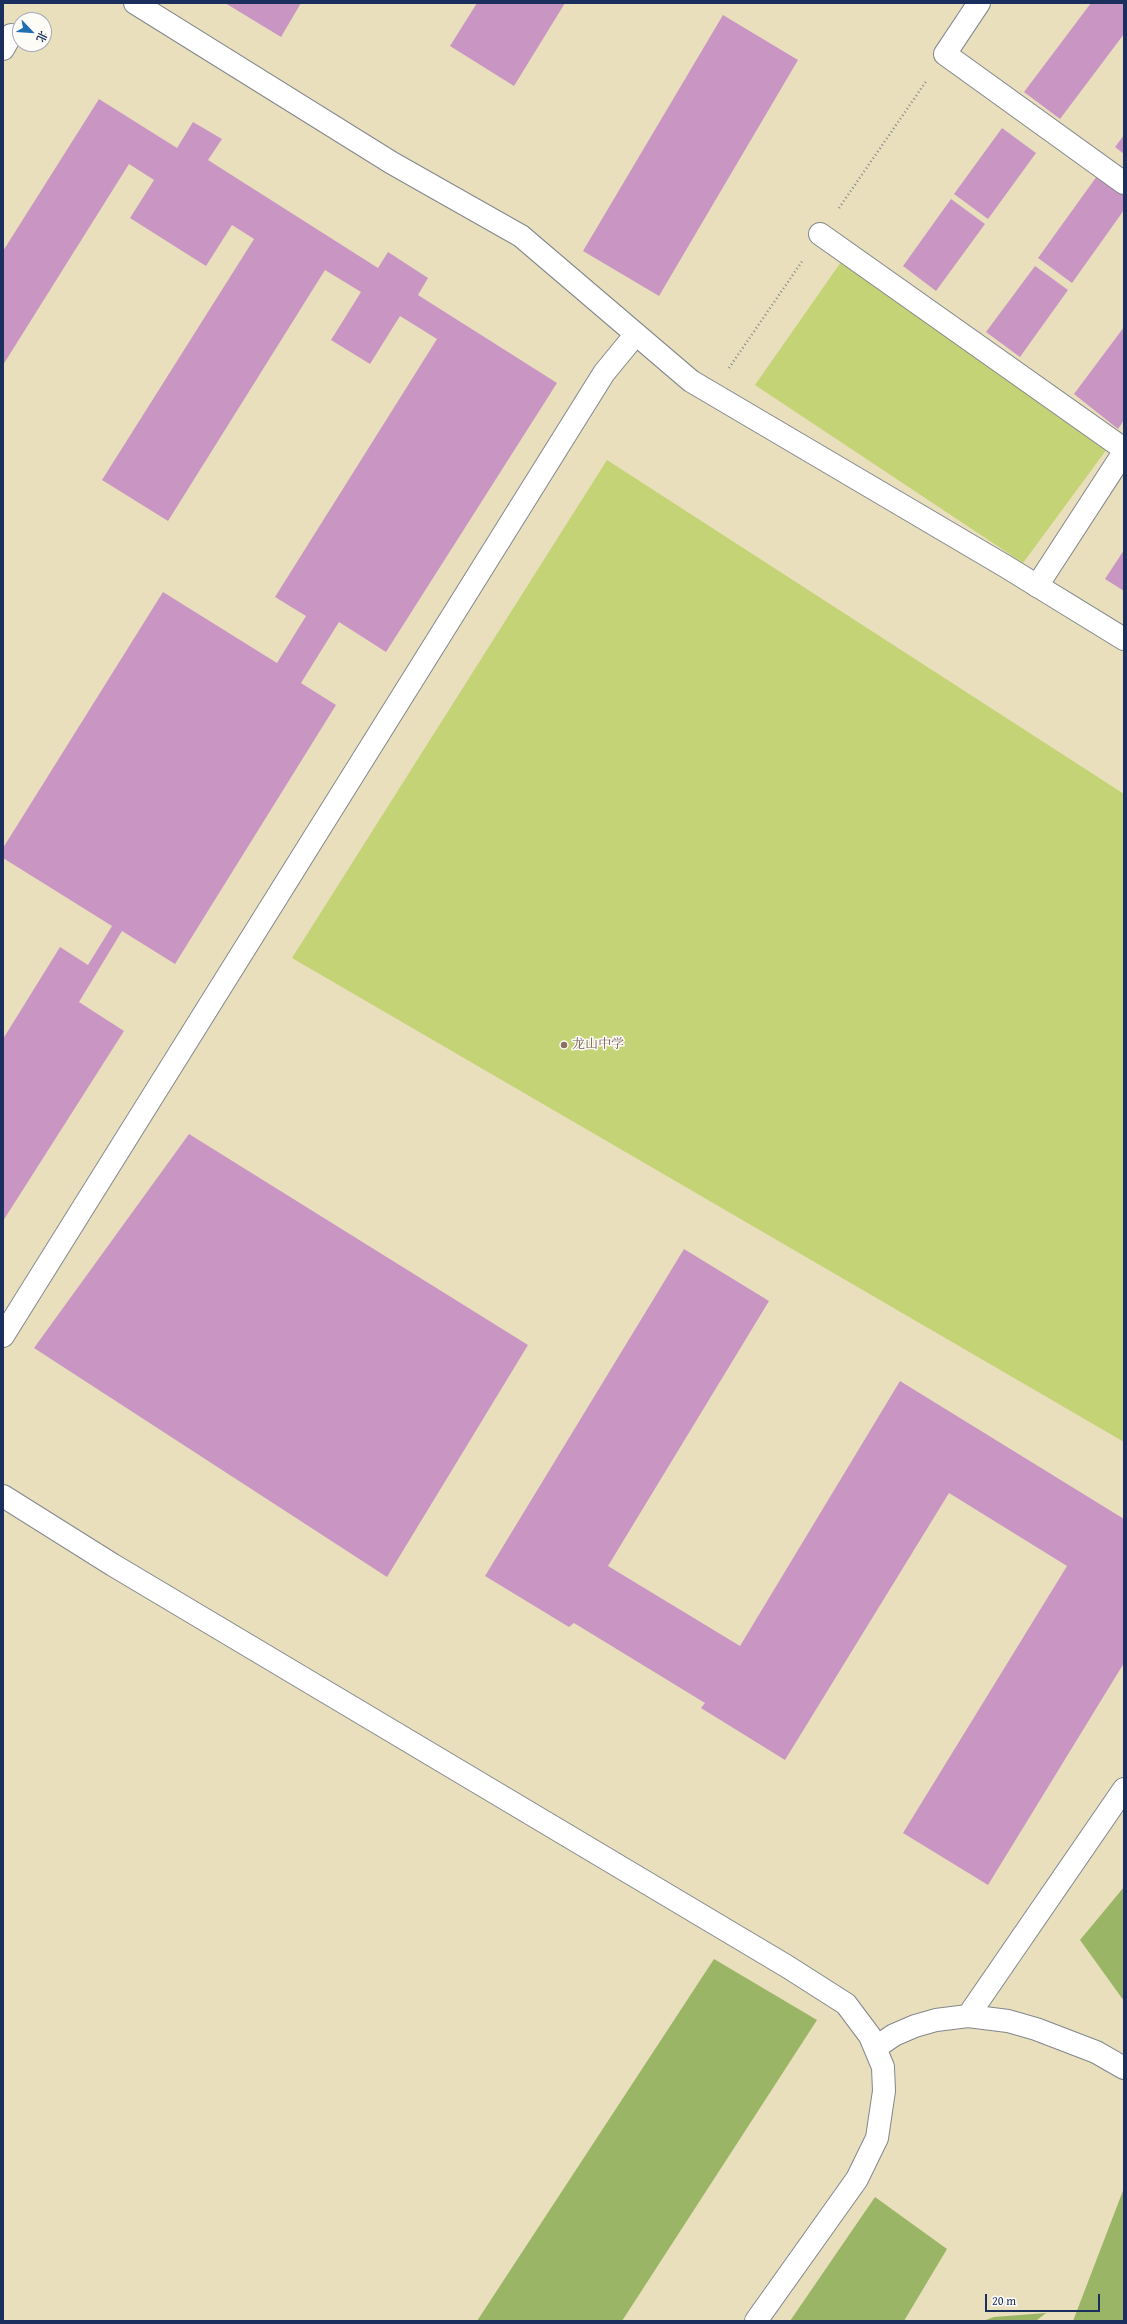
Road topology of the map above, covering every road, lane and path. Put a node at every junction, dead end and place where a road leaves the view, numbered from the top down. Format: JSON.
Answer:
{"nodes":[{"id":1,"x":135,"y":3,"type":"edge"},
{"id":2,"x":978,"y":3,"type":"edge"},
{"id":3,"x":1124,"y":183,"type":"edge"},
{"id":4,"x":820,"y":234,"type":"dead end"},
{"id":5,"x":636,"y":334,"type":"junction"},
{"id":6,"x":1124,"y":449,"type":"edge"},
{"id":7,"x":1124,"y":452,"type":"edge"},
{"id":8,"x":1037,"y":586,"type":"junction"},
{"id":9,"x":1124,"y":639,"type":"edge"},
{"id":10,"x":3,"y":1336,"type":"edge"},
{"id":11,"x":3,"y":1496,"type":"edge"},
{"id":12,"x":1124,"y":1789,"type":"edge"},
{"id":13,"x":968,"y":2016,"type":"junction"},
{"id":14,"x":875,"y":2048,"type":"junction"},
{"id":15,"x":1124,"y":2068,"type":"edge"},
{"id":16,"x":756,"y":2321,"type":"edge"}],
"edges":[{"from":1,"to":5,"type":"street"},
{"from":2,"to":3,"type":"street"},
{"from":4,"to":6,"type":"street"},
{"from":5,"to":8,"type":"street"},
{"from":5,"to":10,"type":"street"},
{"from":7,"to":8,"type":"street"},
{"from":8,"to":9,"type":"street"},
{"from":11,"to":14,"type":"street"},
{"from":12,"to":13,"type":"street"},
{"from":13,"to":14,"type":"street"},
{"from":13,"to":15,"type":"street"},
{"from":14,"to":16,"type":"street"}]}
